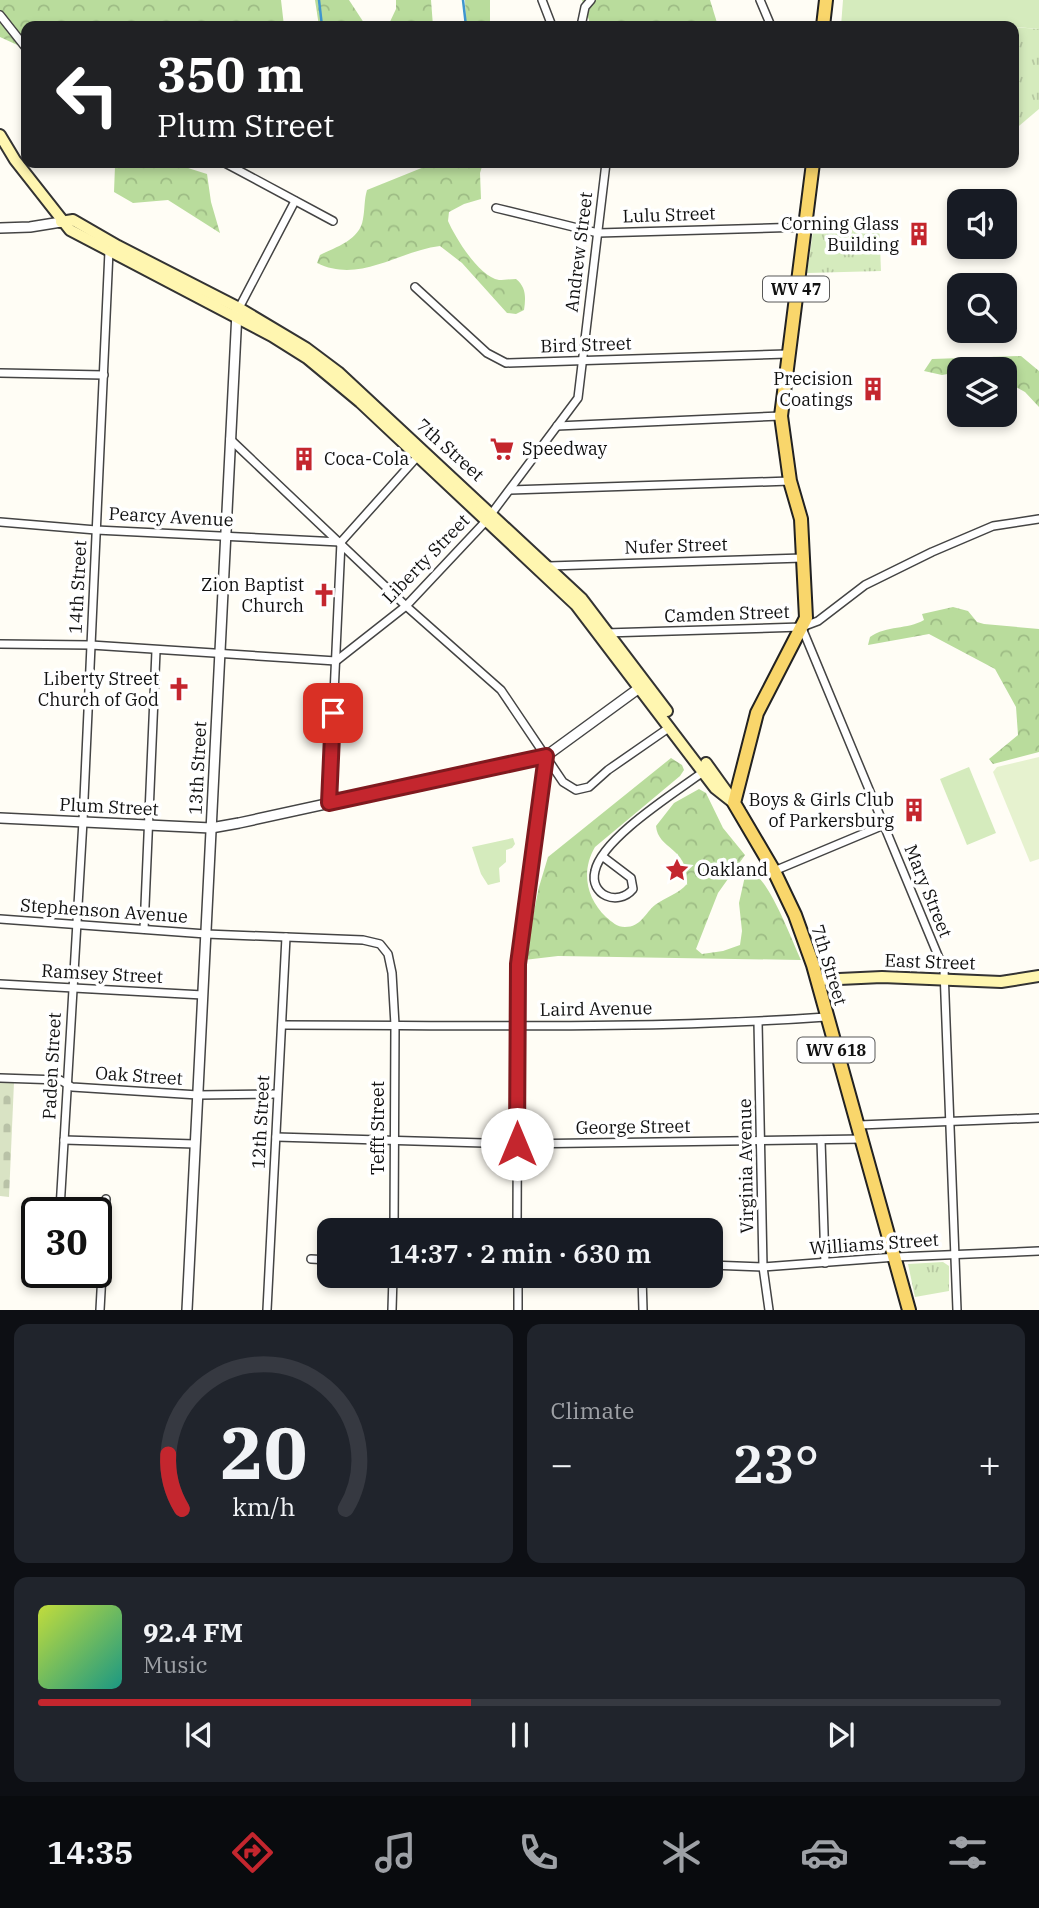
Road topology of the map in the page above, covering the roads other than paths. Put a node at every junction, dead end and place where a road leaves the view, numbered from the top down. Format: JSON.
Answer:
{"nodes":[{"id":1,"x":542,"y":0,"type":"edge"},
{"id":2,"x":590,"y":0,"type":"edge"},
{"id":3,"x":760,"y":0,"type":"edge"},
{"id":4,"x":826,"y":0,"type":"edge"},
{"id":5,"x":832,"y":0,"type":"edge"},
{"id":6,"x":0,"y":15,"type":"edge"},
{"id":7,"x":550,"y":21,"type":"edge"},
{"id":8,"x":582,"y":21,"type":"edge"},
{"id":9,"x":769,"y":21,"type":"edge"},
{"id":10,"x":824,"y":21,"type":"edge"},
{"id":11,"x":830,"y":21,"type":"edge"},
{"id":12,"x":21,"y":42,"type":"edge"},
{"id":13,"x":0,"y":135,"type":"edge"},
{"id":14,"x":234,"y":168,"type":"edge"},
{"id":15,"x":605,"y":168,"type":"edge"},
{"id":16,"x":812,"y":168,"type":"edge"},
{"id":17,"x":295,"y":201,"type":"junction"},
{"id":18,"x":496,"y":208,"type":"dead end"},
{"id":19,"x":332,"y":221,"type":"dead end"},
{"id":20,"x":61,"y":222,"type":"junction"},
{"id":21,"x":804,"y":227,"type":"junction"},
{"id":22,"x":0,"y":228,"type":"edge"},
{"id":23,"x":598,"y":233,"type":"junction"},
{"id":24,"x":109,"y":251,"type":"junction"},
{"id":25,"x":415,"y":287,"type":"dead end"},
{"id":26,"x":237,"y":312,"type":"junction"},
{"id":27,"x":788,"y":354,"type":"junction"},
{"id":28,"x":582,"y":361,"type":"junction"},
{"id":29,"x":0,"y":373,"type":"edge"},
{"id":30,"x":104,"y":375,"type":"junction"},
{"id":31,"x":781,"y":416,"type":"junction"},
{"id":32,"x":557,"y":426,"type":"junction"},
{"id":33,"x":230,"y":439,"type":"junction"},
{"id":34,"x":418,"y":456,"type":"junction"},
{"id":35,"x":790,"y":481,"type":"junction"},
{"id":36,"x":510,"y":490,"type":"junction"},
{"id":37,"x":489,"y":517,"type":"junction"},
{"id":38,"x":1039,"y":519,"type":"edge"},
{"id":39,"x":0,"y":522,"type":"edge"},
{"id":40,"x":96,"y":530,"type":"junction"},
{"id":41,"x":227,"y":536,"type":"junction"},
{"id":42,"x":341,"y":542,"type":"junction"},
{"id":43,"x":803,"y":558,"type":"junction"},
{"id":44,"x":549,"y":566,"type":"junction"},
{"id":45,"x":406,"y":606,"type":"junction"},
{"id":46,"x":802,"y":627,"type":"junction"},
{"id":47,"x":605,"y":633,"type":"junction"},
{"id":48,"x":0,"y":644,"type":"edge"},
{"id":49,"x":91,"y":645,"type":"junction"},
{"id":50,"x":156,"y":650,"type":"junction"},
{"id":51,"x":219,"y":655,"type":"junction"},
{"id":52,"x":336,"y":660,"type":"junction"},
{"id":53,"x":644,"y":685,"type":"junction"},
{"id":54,"x":670,"y":727,"type":"junction"},
{"id":55,"x":546,"y":756,"type":"junction"},
{"id":56,"x":703,"y":772,"type":"junction"},
{"id":57,"x":329,"y":803,"type":"junction"},
{"id":58,"x":734,"y":803,"type":"junction"},
{"id":59,"x":0,"y":818,"type":"edge"},
{"id":60,"x":83,"y":821,"type":"junction"},
{"id":61,"x":148,"y":825,"type":"junction"},
{"id":62,"x":884,"y":825,"type":"junction"},
{"id":63,"x":211,"y":828,"type":"junction"},
{"id":64,"x":602,"y":856,"type":"junction"},
{"id":65,"x":774,"y":871,"type":"junction"},
{"id":66,"x":0,"y":919,"type":"edge"},
{"id":67,"x":76,"y":925,"type":"junction"},
{"id":68,"x":144,"y":929,"type":"junction"},
{"id":69,"x":206,"y":934,"type":"junction"},
{"id":70,"x":286,"y":937,"type":"junction"},
{"id":71,"x":329,"y":939,"type":"joint"},
{"id":72,"x":1039,"y":976,"type":"edge"},
{"id":73,"x":818,"y":980,"type":"junction"},
{"id":74,"x":945,"y":980,"type":"junction"},
{"id":75,"x":0,"y":984,"type":"edge"},
{"id":76,"x":72,"y":989,"type":"junction"},
{"id":77,"x":203,"y":995,"type":"junction"},
{"id":78,"x":826,"y":1017,"type":"junction"},
{"id":79,"x":758,"y":1022,"type":"junction"},
{"id":80,"x":282,"y":1025,"type":"junction"},
{"id":81,"x":395,"y":1025,"type":"junction"},
{"id":82,"x":518,"y":1026,"type":"junction"},
{"id":83,"x":0,"y":1078,"type":"edge"},
{"id":84,"x":67,"y":1084,"type":"junction"},
{"id":85,"x":277,"y":1094,"type":"junction"},
{"id":86,"x":198,"y":1095,"type":"junction"},
{"id":87,"x":1039,"y":1118,"type":"edge"},
{"id":88,"x":949,"y":1121,"type":"junction"},
{"id":89,"x":859,"y":1125,"type":"junction"},
{"id":90,"x":276,"y":1137,"type":"junction"},
{"id":91,"x":863,"y":1139,"type":"junction"},
{"id":92,"x":64,"y":1140,"type":"junction"},
{"id":93,"x":821,"y":1140,"type":"junction"},
{"id":94,"x":762,"y":1141,"type":"junction"},
{"id":95,"x":394,"y":1142,"type":"junction"},
{"id":96,"x":195,"y":1144,"type":"junction"},
{"id":97,"x":517,"y":1144,"type":"junction"},
{"id":98,"x":61,"y":1197,"type":"edge"},
{"id":99,"x":394,"y":1218,"type":"edge"},
{"id":100,"x":517,"y":1218,"type":"edge"},
{"id":101,"x":1039,"y":1251,"type":"edge"},
{"id":102,"x":955,"y":1255,"type":"junction"},
{"id":103,"x":896,"y":1257,"type":"junction"},
{"id":104,"x":310,"y":1259,"type":"dead end"},
{"id":105,"x":317,"y":1259,"type":"edge"},
{"id":106,"x":825,"y":1263,"type":"junction"},
{"id":107,"x":723,"y":1265,"type":"edge"},
{"id":108,"x":763,"y":1267,"type":"junction"},
{"id":109,"x":101,"y":1288,"type":"edge"},
{"id":110,"x":393,"y":1288,"type":"edge"},
{"id":111,"x":518,"y":1288,"type":"edge"},
{"id":112,"x":642,"y":1288,"type":"edge"},
{"id":113,"x":100,"y":1310,"type":"edge"},
{"id":114,"x":187,"y":1310,"type":"edge"},
{"id":115,"x":267,"y":1310,"type":"edge"},
{"id":116,"x":392,"y":1310,"type":"edge"},
{"id":117,"x":519,"y":1310,"type":"edge"},
{"id":118,"x":643,"y":1310,"type":"edge"},
{"id":119,"x":769,"y":1310,"type":"edge"},
{"id":120,"x":909,"y":1310,"type":"edge"},
{"id":121,"x":957,"y":1310,"type":"edge"}],
"edges":[{"from":1,"to":7,"type":"street"},
{"from":2,"to":8,"type":"street"},
{"from":3,"to":9,"type":"street"},
{"from":4,"to":10,"type":"main road"},
{"from":5,"to":11,"type":"main road"},
{"from":6,"to":12,"type":"street"},
{"from":13,"to":20,"type":"main road","name":"7th Street","number":"WV 618"},
{"from":14,"to":17,"type":"street"},
{"from":15,"to":23,"type":"street","name":"Andrew Street"},
{"from":16,"to":21,"type":"main road","number":"WV 47"},
{"from":17,"to":19,"type":"street"},
{"from":17,"to":26,"type":"street","name":"13th Street"},
{"from":18,"to":23,"type":"street","name":"Lulu Street"},
{"from":20,"to":22,"type":"street"},
{"from":20,"to":24,"type":"main road","name":"7th Street","number":"WV 618"},
{"from":20,"to":26,"type":"main road","name":"7th Street","number":"WV 618"},
{"from":21,"to":23,"type":"street","name":"Lulu Street"},
{"from":21,"to":27,"type":"main road","number":"WV 47"},
{"from":23,"to":28,"type":"street","name":"Andrew Street"},
{"from":24,"to":26,"type":"main road","name":"7th Street","number":"WV 618"},
{"from":24,"to":30,"type":"street","name":"14th Street"},
{"from":25,"to":28,"type":"street","name":"Bird Street"},
{"from":26,"to":33,"type":"street","name":"13th Street"},
{"from":26,"to":34,"type":"main road","name":"7th Street","number":"WV 618"},
{"from":26,"to":37,"type":"main road","name":"7th Street","number":"WV 618"},
{"from":27,"to":28,"type":"street","name":"Bird Street"},
{"from":27,"to":31,"type":"main road","number":"WV 47"},
{"from":28,"to":32,"type":"street","name":"Andrew Street"},
{"from":29,"to":30,"type":"street"},
{"from":30,"to":40,"type":"street","name":"14th Street"},
{"from":31,"to":32,"type":"street"},
{"from":31,"to":35,"type":"main road","number":"WV 47"},
{"from":32,"to":36,"type":"street","name":"Andrew Street"},
{"from":33,"to":41,"type":"street","name":"13th Street"},
{"from":33,"to":42,"type":"street"},
{"from":34,"to":37,"type":"main road","name":"7th Street","number":"WV 618"},
{"from":34,"to":42,"type":"street"},
{"from":35,"to":36,"type":"street"},
{"from":35,"to":43,"type":"main road","number":"WV 47"},
{"from":36,"to":37,"type":"street","name":"Liberty Street"},
{"from":37,"to":44,"type":"main road","name":"7th Street","number":"WV 618"},
{"from":37,"to":45,"type":"street","name":"Liberty Street"},
{"from":37,"to":47,"type":"main road","name":"7th Street","number":"WV 618"},
{"from":38,"to":46,"type":"street","name":"Camden Street"},
{"from":39,"to":40,"type":"street","name":"Pearcy Avenue"},
{"from":40,"to":41,"type":"street","name":"Pearcy Avenue"},
{"from":40,"to":49,"type":"street","name":"14th Street"},
{"from":41,"to":42,"type":"street","name":"Pearcy Avenue"},
{"from":41,"to":51,"type":"street","name":"13th Street"},
{"from":42,"to":45,"type":"street"},
{"from":42,"to":52,"type":"street"},
{"from":43,"to":44,"type":"street","name":"Nufer Street"},
{"from":43,"to":46,"type":"main road","number":"WV 47"},
{"from":44,"to":47,"type":"main road","name":"7th Street","number":"WV 618"},
{"from":45,"to":52,"type":"street","name":"Liberty Street"},
{"from":45,"to":55,"type":"street"},
{"from":46,"to":47,"type":"street","name":"Camden Street"},
{"from":46,"to":58,"type":"main road","number":"WV 47"},
{"from":46,"to":62,"type":"street","name":"Mary Street"},
{"from":47,"to":53,"type":"main road","name":"7th Street","number":"WV 618"},
{"from":48,"to":49,"type":"street"},
{"from":49,"to":50,"type":"street"},
{"from":49,"to":60,"type":"street","name":"14th Street"},
{"from":50,"to":51,"type":"street"},
{"from":50,"to":61,"type":"street"},
{"from":51,"to":52,"type":"street"},
{"from":51,"to":63,"type":"street","name":"13th Street"},
{"from":52,"to":57,"type":"street"},
{"from":53,"to":54,"type":"main road","name":"7th Street","number":"WV 618"},
{"from":53,"to":55,"type":"street","name":"Plum Street"},
{"from":53,"to":58,"type":"main road","name":"7th Street","number":"WV 618"},
{"from":54,"to":55,"type":"street"},
{"from":54,"to":56,"type":"main road","name":"7th Street","number":"WV 618"},
{"from":55,"to":57,"type":"street","name":"Plum Street"},
{"from":55,"to":82,"type":"street"},
{"from":56,"to":58,"type":"main road","name":"7th Street","number":"WV 618"},
{"from":56,"to":64,"type":"street"},
{"from":57,"to":63,"type":"street","name":"Plum Street"},
{"from":58,"to":65,"type":"main road","name":"7th Street","number":"WV 618"},
{"from":59,"to":60,"type":"street","name":"Plum Street"},
{"from":60,"to":61,"type":"street","name":"Plum Street"},
{"from":60,"to":67,"type":"street","name":"14th Street"},
{"from":61,"to":63,"type":"street","name":"Plum Street"},
{"from":61,"to":68,"type":"street"},
{"from":62,"to":65,"type":"street"},
{"from":62,"to":74,"type":"street","name":"Mary Street"},
{"from":63,"to":69,"type":"street","name":"13th Street"},
{"from":64,"to":64,"type":"street"},
{"from":65,"to":73,"type":"main road","name":"7th Street","number":"WV 618"},
{"from":66,"to":67,"type":"street","name":"Stephenson Avenue"},
{"from":67,"to":68,"type":"street","name":"Stephenson Avenue"},
{"from":67,"to":76,"type":"street","name":"Paden Street"},
{"from":68,"to":69,"type":"street","name":"Stephenson Avenue"},
{"from":69,"to":70,"type":"street","name":"Stephenson Avenue"},
{"from":69,"to":77,"type":"street","name":"13th Street"},
{"from":70,"to":71,"type":"street","name":"Stephenson Avenue"},
{"from":70,"to":80,"type":"street","name":"12th Street"},
{"from":71,"to":81,"type":"street","name":"Tefft Street"},
{"from":72,"to":74,"type":"main road","name":"East Street"},
{"from":73,"to":74,"type":"main road","name":"East Street"},
{"from":73,"to":78,"type":"main road","name":"7th Street","number":"WV 618"},
{"from":74,"to":88,"type":"street","name":"Mary Street"},
{"from":75,"to":76,"type":"street","name":"Ramsey Street"},
{"from":76,"to":77,"type":"street","name":"Ramsey Street"},
{"from":76,"to":84,"type":"street","name":"Paden Street"},
{"from":77,"to":86,"type":"street","name":"13th Street"},
{"from":78,"to":79,"type":"street","name":"Laird Avenue"},
{"from":78,"to":89,"type":"main road","name":"7th Street","number":"WV 618"},
{"from":79,"to":82,"type":"street","name":"Laird Avenue"},
{"from":79,"to":94,"type":"street","name":"Virginia Avenue"},
{"from":80,"to":81,"type":"street","name":"Laird Avenue"},
{"from":80,"to":85,"type":"street","name":"12th Street"},
{"from":81,"to":82,"type":"street","name":"Laird Avenue"},
{"from":81,"to":95,"type":"street","name":"Tefft Street"},
{"from":82,"to":97,"type":"street"},
{"from":83,"to":84,"type":"street","name":"Oak Street"},
{"from":84,"to":86,"type":"street","name":"Oak Street"},
{"from":84,"to":92,"type":"street","name":"Paden Street"},
{"from":85,"to":86,"type":"street","name":"Oak Street"},
{"from":85,"to":90,"type":"street","name":"12th Street"},
{"from":86,"to":96,"type":"street","name":"13th Street"},
{"from":87,"to":88,"type":"street"},
{"from":88,"to":89,"type":"street"},
{"from":88,"to":102,"type":"street","name":"Mary Street"},
{"from":89,"to":91,"type":"main road","name":"7th Street","number":"WV 618"},
{"from":90,"to":95,"type":"street","name":"George Street"},
{"from":90,"to":115,"type":"street","name":"12th Street"},
{"from":91,"to":93,"type":"street","name":"George Street"},
{"from":91,"to":103,"type":"main road","name":"7th Street","number":"WV 618"},
{"from":92,"to":96,"type":"street"},
{"from":92,"to":98,"type":"street","name":"Paden Street"},
{"from":93,"to":94,"type":"street","name":"George Street"},
{"from":93,"to":106,"type":"street"},
{"from":94,"to":97,"type":"street","name":"George Street"},
{"from":94,"to":108,"type":"street","name":"Virginia Avenue"},
{"from":95,"to":97,"type":"street","name":"George Street"},
{"from":95,"to":99,"type":"street","name":"Tefft Street"},
{"from":96,"to":114,"type":"street","name":"13th Street"},
{"from":97,"to":100,"type":"street"},
{"from":101,"to":102,"type":"street","name":"Williams Street"},
{"from":102,"to":103,"type":"street","name":"Williams Street"},
{"from":102,"to":121,"type":"street","name":"Mary Street"},
{"from":103,"to":106,"type":"street","name":"Williams Street"},
{"from":103,"to":120,"type":"main road","name":"7th Street","number":"WV 618"},
{"from":104,"to":105,"type":"street"},
{"from":106,"to":108,"type":"street","name":"Williams Street"},
{"from":107,"to":108,"type":"street","name":"Williams Street"},
{"from":108,"to":119,"type":"street","name":"Virginia Avenue"},
{"from":109,"to":113,"type":"street"},
{"from":110,"to":116,"type":"street"},
{"from":111,"to":117,"type":"street"},
{"from":112,"to":118,"type":"street"}]}
